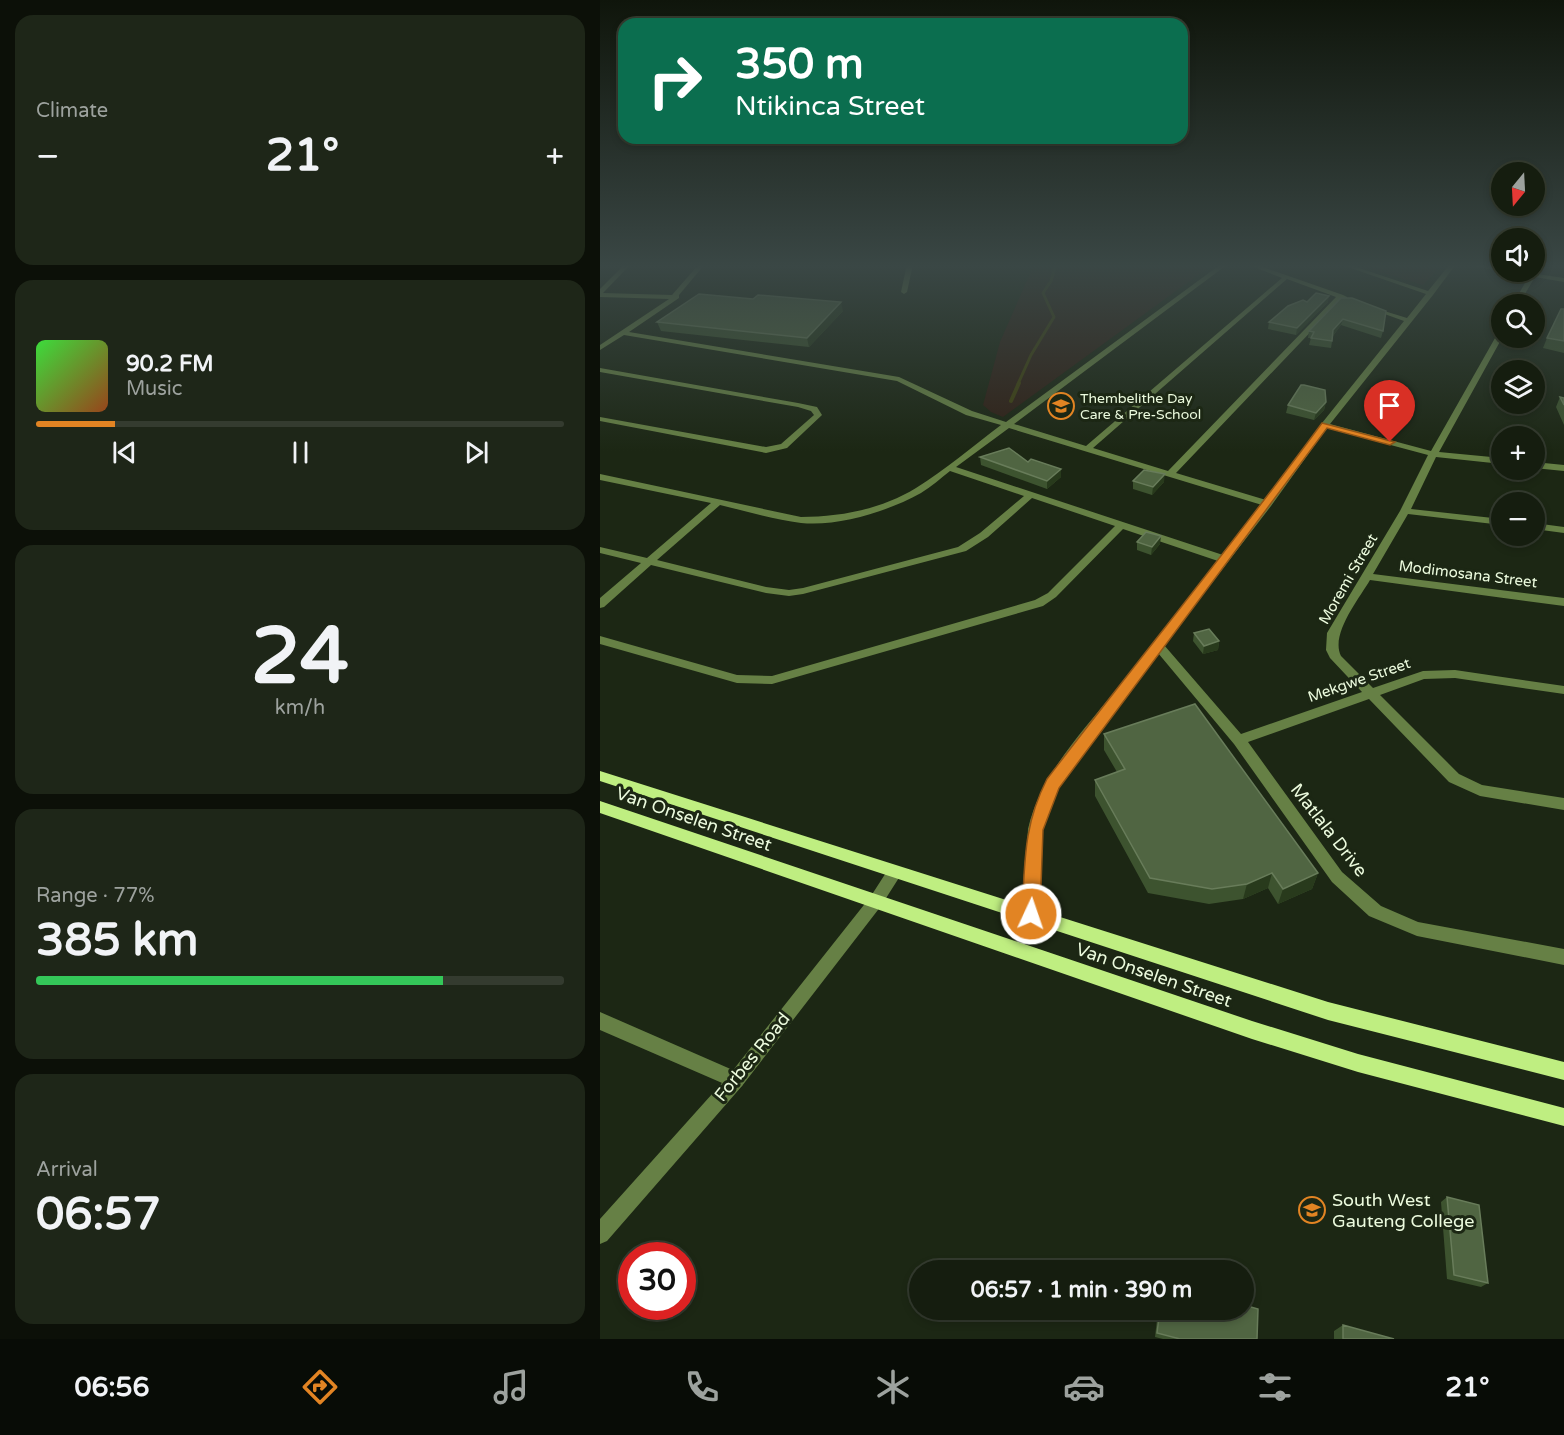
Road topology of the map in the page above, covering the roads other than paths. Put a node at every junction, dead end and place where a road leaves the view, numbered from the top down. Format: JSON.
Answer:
{"nodes":[{"id":1,"x":633,"y":326,"type":"edge"},
{"id":2,"x":1141,"y":326,"type":"edge"},
{"id":3,"x":1228,"y":326,"type":"edge"},
{"id":4,"x":1312,"y":326,"type":"edge"},
{"id":5,"x":1405,"y":326,"type":"edge"},
{"id":6,"x":623,"y":333,"type":"junction"},
{"id":7,"x":600,"y":348,"type":"edge"},
{"id":8,"x":1492,"y":348,"type":"edge"},
{"id":9,"x":600,"y":370,"type":"edge"},
{"id":10,"x":600,"y":419,"type":"edge"},
{"id":11,"x":1008,"y":425,"type":"junction"},
{"id":12,"x":1325,"y":425,"type":"junction"},
{"id":13,"x":1087,"y":449,"type":"junction"},
{"id":14,"x":1433,"y":454,"type":"junction"},
{"id":15,"x":1491,"y":460,"type":"edge"},
{"id":16,"x":1545,"y":466,"type":"edge"},
{"id":17,"x":950,"y":468,"type":"junction"},
{"id":18,"x":1564,"y":468,"type":"edge"},
{"id":19,"x":1170,"y":474,"type":"junction"},
{"id":20,"x":600,"y":477,"type":"edge"},
{"id":21,"x":1032,"y":494,"type":"junction"},
{"id":22,"x":718,"y":502,"type":"junction"},
{"id":23,"x":1268,"y":504,"type":"junction"},
{"id":24,"x":1405,"y":511,"type":"junction"},
{"id":25,"x":1491,"y":521,"type":"edge"},
{"id":26,"x":1120,"y":525,"type":"junction"},
{"id":27,"x":1545,"y":527,"type":"edge"},
{"id":28,"x":1564,"y":530,"type":"edge"},
{"id":29,"x":600,"y":550,"type":"edge"},
{"id":30,"x":1224,"y":559,"type":"junction"},
{"id":31,"x":649,"y":562,"type":"junction"},
{"id":32,"x":1367,"y":576,"type":"junction"},
{"id":33,"x":1564,"y":602,"type":"edge"},
{"id":34,"x":600,"y":604,"type":"edge"},
{"id":35,"x":600,"y":640,"type":"edge"},
{"id":36,"x":1157,"y":644,"type":"junction"},
{"id":37,"x":1564,"y":690,"type":"edge"},
{"id":38,"x":1370,"y":692,"type":"junction"},
{"id":39,"x":1239,"y":740,"type":"junction"},
{"id":40,"x":600,"y":776,"type":"edge"},
{"id":41,"x":1564,"y":804,"type":"edge"},
{"id":42,"x":600,"y":807,"type":"edge"},
{"id":43,"x":894,"y":873,"type":"junction"},
{"id":44,"x":876,"y":901,"type":"junction"},
{"id":45,"x":1031,"y":914,"type":"junction"},
{"id":46,"x":1564,"y":957,"type":"edge"},
{"id":47,"x":600,"y":1021,"type":"edge"},
{"id":48,"x":1564,"y":1071,"type":"edge"},
{"id":49,"x":736,"y":1080,"type":"junction"},
{"id":50,"x":1564,"y":1117,"type":"edge"},
{"id":51,"x":600,"y":1234,"type":"edge"}],
"edges":[{"from":1,"to":6,"type":"street"},
{"from":2,"to":11,"type":"street"},
{"from":3,"to":13,"type":"street"},
{"from":4,"to":19,"type":"street"},
{"from":5,"to":12,"type":"street"},
{"from":6,"to":7,"type":"street"},
{"from":6,"to":11,"type":"street"},
{"from":8,"to":14,"type":"street","name":"Moremi Street"},
{"from":9,"to":10,"type":"street"},
{"from":11,"to":13,"type":"street"},
{"from":11,"to":17,"type":"street"},
{"from":12,"to":14,"type":"street"},
{"from":12,"to":23,"type":"street"},
{"from":13,"to":19,"type":"street"},
{"from":14,"to":15,"type":"street"},
{"from":14,"to":24,"type":"street","name":"Moremi Street"},
{"from":16,"to":18,"type":"street"},
{"from":17,"to":21,"type":"street"},
{"from":17,"to":22,"type":"street"},
{"from":19,"to":23,"type":"street"},
{"from":20,"to":22,"type":"street"},
{"from":21,"to":26,"type":"street"},
{"from":21,"to":31,"type":"street"},
{"from":22,"to":31,"type":"street"},
{"from":23,"to":30,"type":"street"},
{"from":24,"to":25,"type":"street"},
{"from":24,"to":32,"type":"street","name":"Moremi Street"},
{"from":26,"to":30,"type":"street"},
{"from":26,"to":35,"type":"street"},
{"from":27,"to":28,"type":"street"},
{"from":29,"to":31,"type":"street"},
{"from":30,"to":36,"type":"street"},
{"from":31,"to":34,"type":"street"},
{"from":32,"to":33,"type":"street","name":"Modimosana Street"},
{"from":32,"to":38,"type":"street","name":"Moremi Street"},
{"from":36,"to":39,"type":"street","name":"Matlala Drive"},
{"from":36,"to":45,"type":"street"},
{"from":37,"to":38,"type":"street","name":"Mekgwe Street"},
{"from":38,"to":39,"type":"street","name":"Mekgwe Street"},
{"from":38,"to":41,"type":"street","name":"Moremi Street"},
{"from":39,"to":46,"type":"street","name":"Matlala Drive"},
{"from":40,"to":43,"type":"main road","name":"Van Onselen Street"},
{"from":42,"to":44,"type":"main road","name":"Van Onselen Street"},
{"from":43,"to":44,"type":"street","name":"Forbes Road"},
{"from":43,"to":45,"type":"main road","name":"Van Onselen Street"},
{"from":44,"to":49,"type":"street","name":"Forbes Road"},
{"from":44,"to":50,"type":"main road","name":"Van Onselen Street"},
{"from":45,"to":48,"type":"main road","name":"Van Onselen Street"},
{"from":47,"to":49,"type":"street"},
{"from":49,"to":51,"type":"street","name":"Forbes Road"}]}
